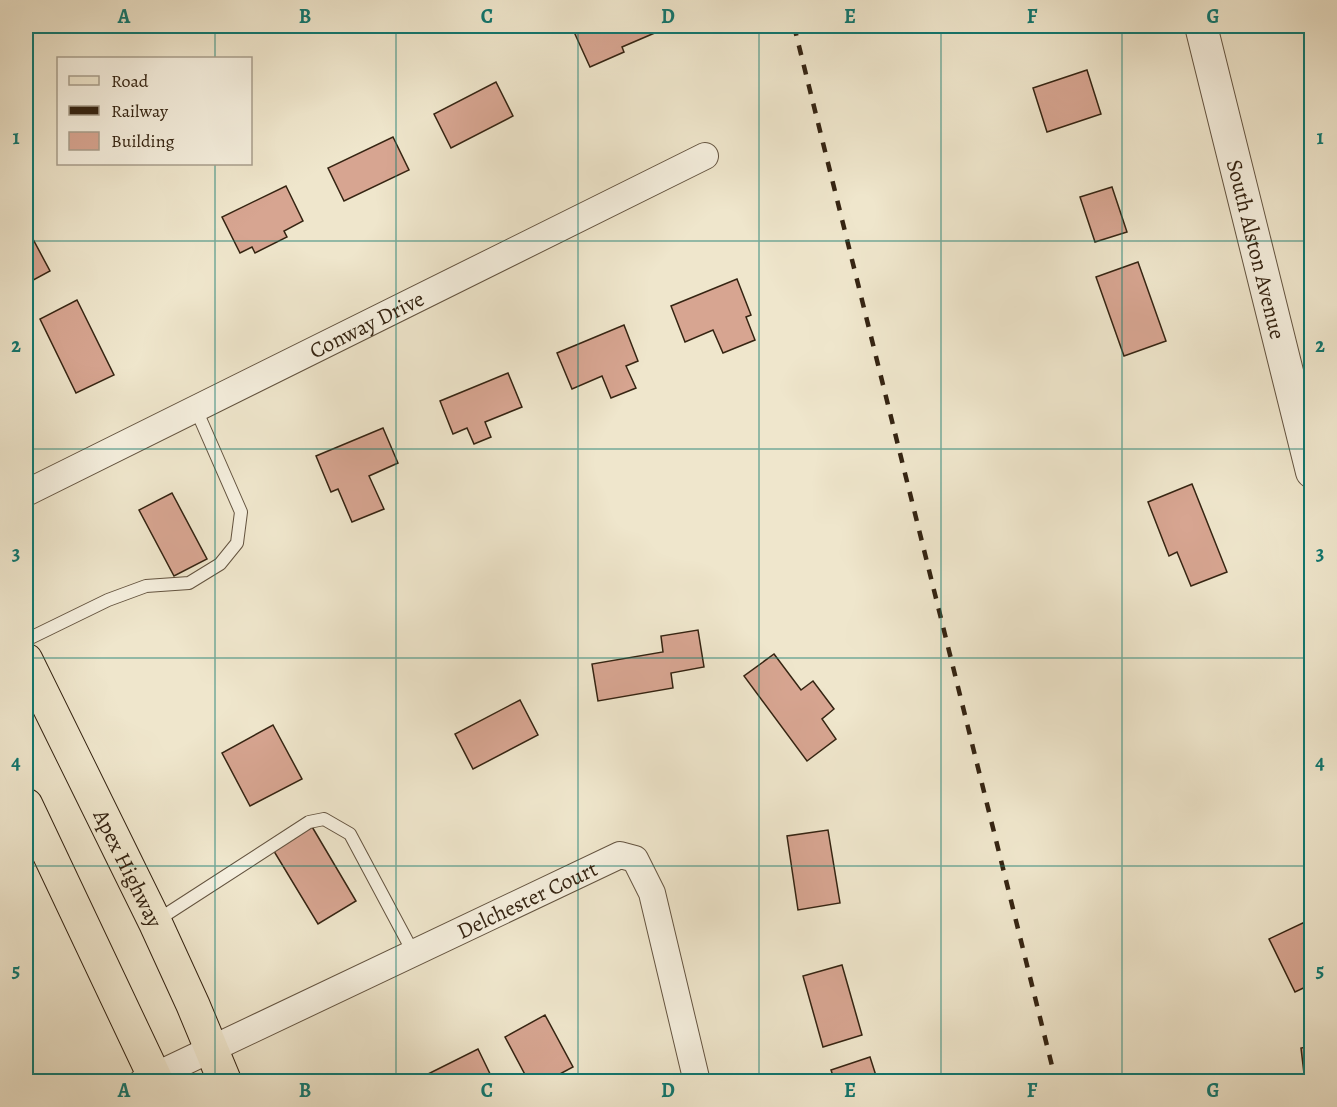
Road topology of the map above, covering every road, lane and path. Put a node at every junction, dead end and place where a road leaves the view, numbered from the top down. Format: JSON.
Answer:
{"nodes":[{"id":1,"x":1201,"y":26,"type":"edge"},
{"id":2,"x":705,"y":156,"type":"dead end"},
{"id":3,"x":195,"y":407,"type":"junction"},
{"id":4,"x":1311,"y":472,"type":"edge"},
{"id":5,"x":26,"y":493,"type":"edge"},
{"id":6,"x":26,"y":640,"type":"edge"},
{"id":7,"x":26,"y":660,"type":"edge"},
{"id":8,"x":26,"y":805,"type":"edge"},
{"id":9,"x":155,"y":922,"type":"junction"},
{"id":10,"x":413,"y":952,"type":"junction"},
{"id":11,"x":209,"y":1049,"type":"junction"},
{"id":12,"x":151,"y":1080,"type":"edge"},
{"id":13,"x":225,"y":1082,"type":"edge"},
{"id":14,"x":697,"y":1082,"type":"edge"}],
"edges":[{"from":1,"to":4,"type":"street","name":"South Alston Avenue"},
{"from":2,"to":3,"type":"street","name":"Conway Drive"},
{"from":3,"to":5,"type":"street","name":"Conway Drive"},
{"from":3,"to":6,"type":"lane"},
{"from":7,"to":9,"type":"main road","name":"Apex Highway"},
{"from":8,"to":12,"type":"main road"},
{"from":9,"to":10,"type":"lane"},
{"from":9,"to":11,"type":"main road","name":"Apex Highway"},
{"from":10,"to":11,"type":"street","name":"Delchester Court"},
{"from":10,"to":14,"type":"street","name":"Delchester Court"},
{"from":11,"to":12,"type":"street","name":"Delchester Court"},
{"from":11,"to":13,"type":"main road","name":"Apex Highway"}]}
